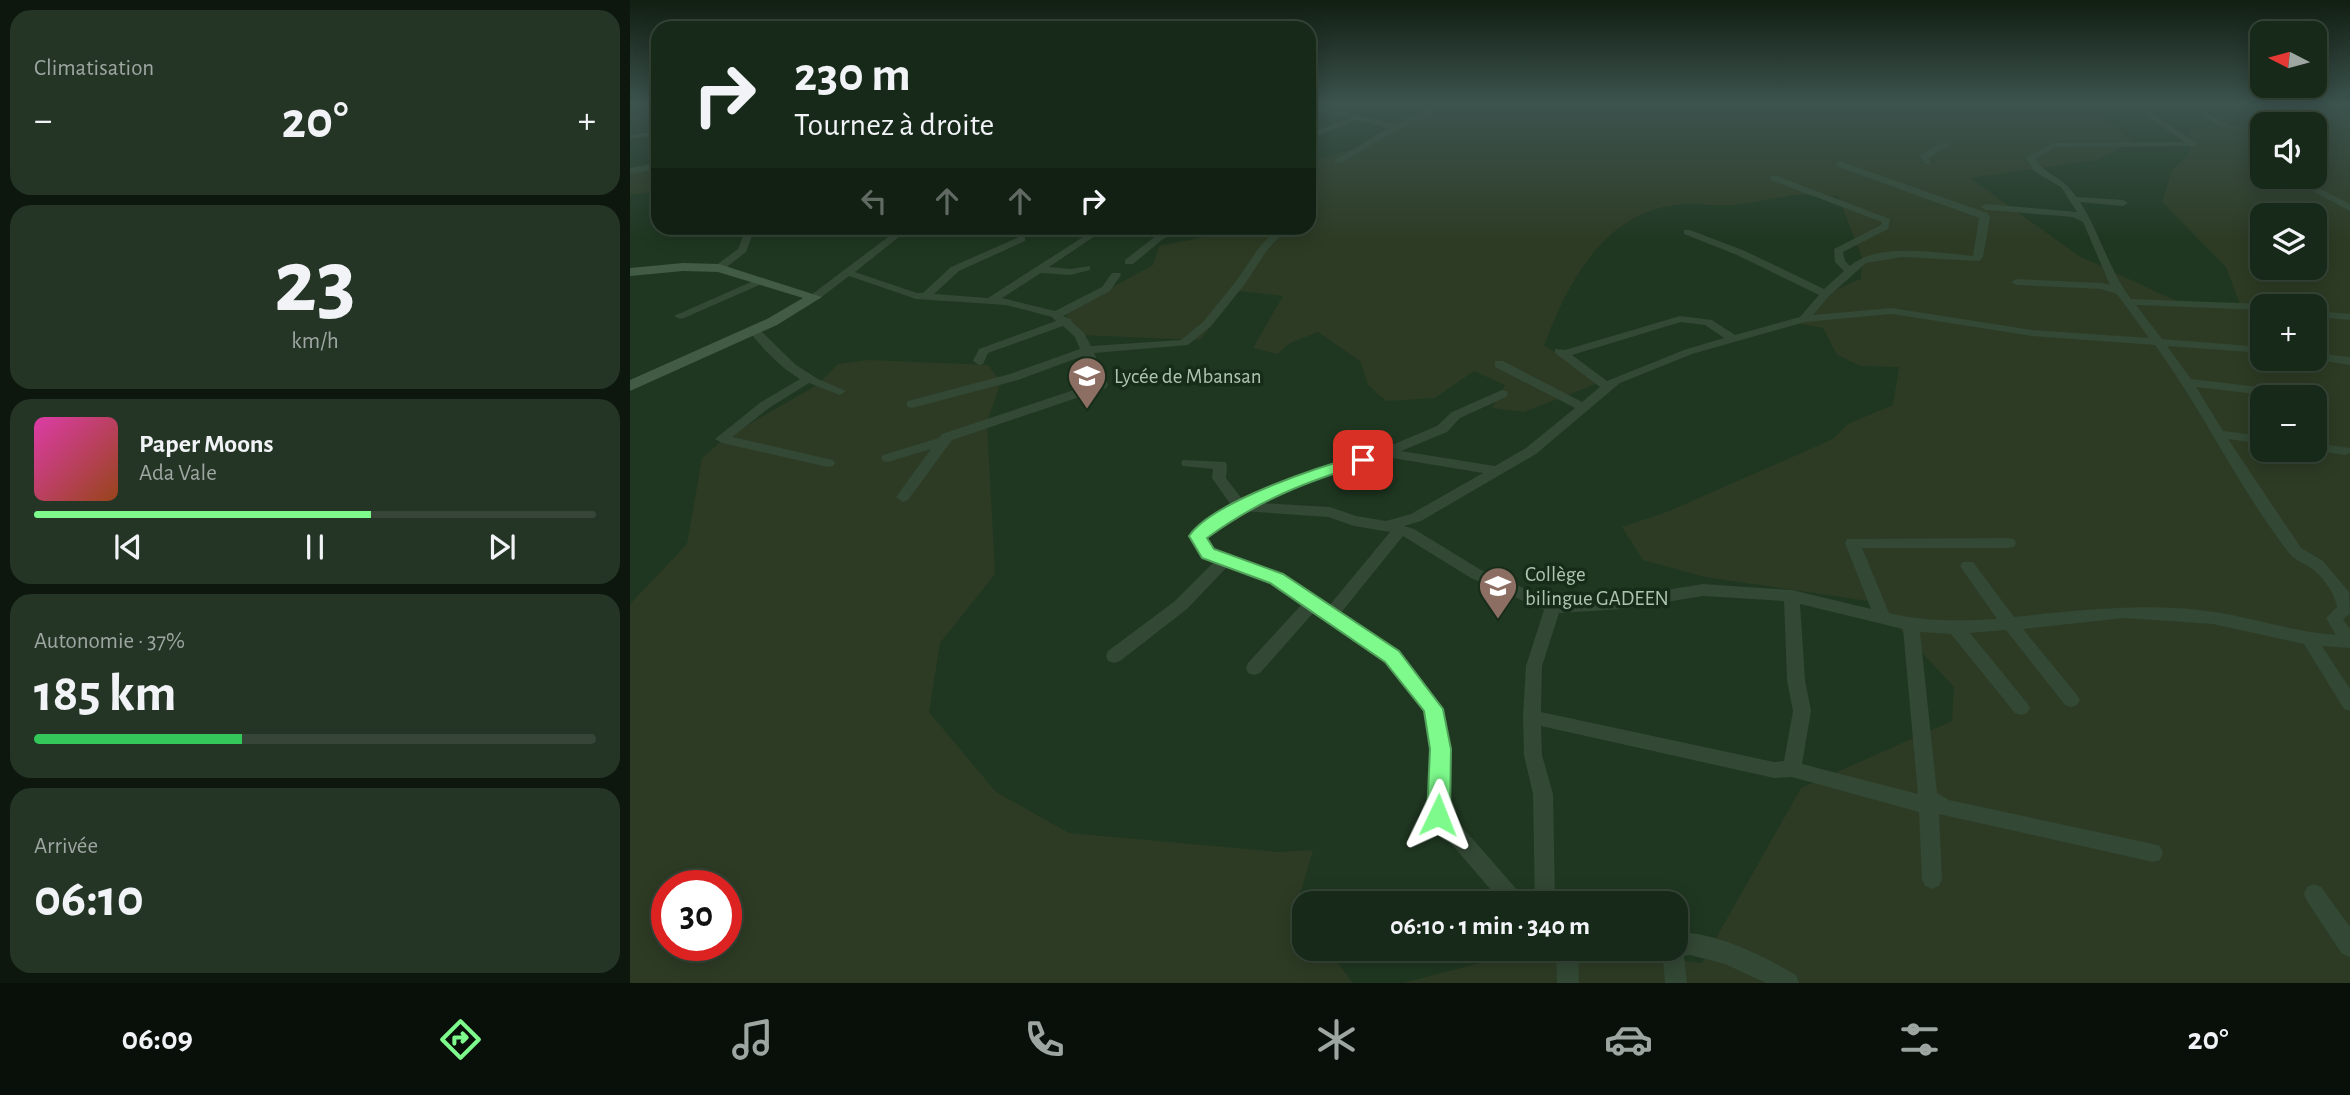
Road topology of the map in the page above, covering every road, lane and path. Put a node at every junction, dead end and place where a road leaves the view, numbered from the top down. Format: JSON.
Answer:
{"nodes":[{"id":1,"x":1359,"y":149,"type":"edge"},
{"id":2,"x":1938,"y":149,"type":"edge"},
{"id":3,"x":2046,"y":149,"type":"edge"},
{"id":4,"x":1338,"y":161,"type":"dead end"},
{"id":5,"x":1928,"y":162,"type":"dead end"},
{"id":6,"x":1839,"y":164,"type":"dead end"},
{"id":7,"x":651,"y":167,"type":"edge"},
{"id":8,"x":630,"y":171,"type":"edge"},
{"id":9,"x":1774,"y":178,"type":"dead end"},
{"id":10,"x":2313,"y":189,"type":"edge"},
{"id":11,"x":2073,"y":198,"type":"junction"},
{"id":12,"x":2123,"y":203,"type":"dead end"},
{"id":13,"x":2350,"y":208,"type":"edge"},
{"id":14,"x":1985,"y":213,"type":"junction"},
{"id":15,"x":2086,"y":220,"type":"junction"},
{"id":16,"x":1687,"y":232,"type":"dead end"},
{"id":17,"x":747,"y":235,"type":"edge"},
{"id":18,"x":896,"y":235,"type":"edge"},
{"id":19,"x":1093,"y":235,"type":"edge"},
{"id":20,"x":1164,"y":235,"type":"edge"},
{"id":21,"x":1276,"y":235,"type":"edge"},
{"id":22,"x":1022,"y":239,"type":"dead end"},
{"id":23,"x":1129,"y":262,"type":"dead end"},
{"id":24,"x":719,"y":268,"type":"junction"},
{"id":25,"x":1086,"y":268,"type":"dead end"},
{"id":26,"x":1042,"y":270,"type":"junction"},
{"id":27,"x":1850,"y":271,"type":"junction"},
{"id":28,"x":630,"y":272,"type":"edge"},
{"id":29,"x":849,"y":273,"type":"junction"},
{"id":30,"x":1116,"y":275,"type":"dead end"},
{"id":31,"x":760,"y":281,"type":"junction"},
{"id":32,"x":2016,"y":282,"type":"dead end"},
{"id":33,"x":2123,"y":292,"type":"junction"},
{"id":34,"x":1825,"y":294,"type":"junction"},
{"id":35,"x":815,"y":297,"type":"junction"},
{"id":36,"x":925,"y":297,"type":"junction"},
{"id":37,"x":992,"y":300,"type":"junction"},
{"id":38,"x":2131,"y":302,"type":"junction"},
{"id":39,"x":2250,"y":307,"type":"edge"},
{"id":40,"x":2327,"y":315,"type":"edge"},
{"id":41,"x":680,"y":316,"type":"dead end"},
{"id":42,"x":2350,"y":317,"type":"edge"},
{"id":43,"x":1062,"y":318,"type":"junction"},
{"id":44,"x":1804,"y":319,"type":"junction"},
{"id":45,"x":754,"y":330,"type":"junction"},
{"id":46,"x":1735,"y":340,"type":"junction"},
{"id":47,"x":2161,"y":344,"type":"junction"},
{"id":48,"x":2250,"y":349,"type":"edge"},
{"id":49,"x":1089,"y":350,"type":"junction"},
{"id":50,"x":2327,"y":358,"type":"edge"},
{"id":51,"x":979,"y":361,"type":"dead end"},
{"id":52,"x":2350,"y":361,"type":"edge"},
{"id":53,"x":1499,"y":364,"type":"dead end"},
{"id":54,"x":806,"y":380,"type":"junction"},
{"id":55,"x":2188,"y":382,"type":"junction"},
{"id":56,"x":630,"y":386,"type":"edge"},
{"id":57,"x":1606,"y":386,"type":"junction"},
{"id":58,"x":2250,"y":390,"type":"edge"},
{"id":59,"x":840,"y":391,"type":"dead end"},
{"id":60,"x":1502,"y":394,"type":"dead end"},
{"id":61,"x":912,"y":404,"type":"dead end"},
{"id":62,"x":1583,"y":407,"type":"junction"},
{"id":63,"x":2218,"y":434,"type":"junction"},
{"id":64,"x":2250,"y":438,"type":"edge"},
{"id":65,"x":941,"y":442,"type":"junction"},
{"id":66,"x":2327,"y":449,"type":"edge"},
{"id":67,"x":2345,"y":451,"type":"dead end"},
{"id":68,"x":1385,"y":453,"type":"junction"},
{"id":69,"x":888,"y":458,"type":"dead end"},
{"id":70,"x":828,"y":463,"type":"dead end"},
{"id":71,"x":1188,"y":463,"type":"dead end"},
{"id":72,"x":1498,"y":471,"type":"junction"},
{"id":73,"x":904,"y":497,"type":"dead end"},
{"id":74,"x":1240,"y":506,"type":"junction"},
{"id":75,"x":1393,"y":528,"type":"junction"},
{"id":76,"x":2009,"y":543,"type":"dead end"},
{"id":77,"x":1225,"y":560,"type":"junction"},
{"id":78,"x":1968,"y":566,"type":"dead end"},
{"id":79,"x":1792,"y":596,"type":"junction"},
{"id":80,"x":1312,"y":604,"type":"junction"},
{"id":81,"x":1552,"y":607,"type":"junction"},
{"id":82,"x":1330,"y":615,"type":"junction"},
{"id":83,"x":1882,"y":617,"type":"junction"},
{"id":84,"x":2010,"y":624,"type":"junction"},
{"id":85,"x":1911,"y":625,"type":"junction"},
{"id":86,"x":1956,"y":628,"type":"junction"},
{"id":87,"x":2309,"y":639,"type":"junction"},
{"id":88,"x":1114,"y":656,"type":"dead end"},
{"id":89,"x":1254,"y":668,"type":"dead end"},
{"id":90,"x":2071,"y":700,"type":"dead end"},
{"id":91,"x":2350,"y":704,"type":"edge"},
{"id":92,"x":2021,"y":708,"type":"dead end"},
{"id":93,"x":1532,"y":717,"type":"junction"},
{"id":94,"x":1792,"y":769,"type":"junction"},
{"id":95,"x":1929,"y":802,"type":"junction"},
{"id":96,"x":2153,"y":853,"type":"dead end"},
{"id":97,"x":1932,"y":879,"type":"dead end"},
{"id":98,"x":1505,"y":891,"type":"edge"},
{"id":99,"x":1545,"y":891,"type":"edge"},
{"id":100,"x":2314,"y":894,"type":"dead end"},
{"id":101,"x":1688,"y":945,"type":"edge"},
{"id":102,"x":2350,"y":946,"type":"edge"},
{"id":103,"x":1567,"y":961,"type":"edge"},
{"id":104,"x":1669,"y":961,"type":"edge"},
{"id":105,"x":1568,"y":983,"type":"edge"},
{"id":106,"x":1676,"y":983,"type":"edge"},
{"id":107,"x":1788,"y":983,"type":"edge"}],
"edges":[{"from":1,"to":4,"type":"street"},
{"from":2,"to":5,"type":"street"},
{"from":3,"to":11,"type":"street"},
{"from":6,"to":14,"type":"street"},
{"from":7,"to":8,"type":"street"},
{"from":9,"to":27,"type":"street"},
{"from":10,"to":13,"type":"street"},
{"from":11,"to":12,"type":"street"},
{"from":11,"to":15,"type":"street"},
{"from":14,"to":15,"type":"street"},
{"from":14,"to":27,"type":"street"},
{"from":15,"to":33,"type":"street"},
{"from":16,"to":34,"type":"street"},
{"from":17,"to":24,"type":"street"},
{"from":18,"to":29,"type":"street"},
{"from":19,"to":26,"type":"street"},
{"from":20,"to":23,"type":"street"},
{"from":21,"to":49,"type":"street"},
{"from":22,"to":36,"type":"street"},
{"from":24,"to":28,"type":"street"},
{"from":24,"to":31,"type":"street"},
{"from":25,"to":26,"type":"street"},
{"from":26,"to":37,"type":"street"},
{"from":27,"to":34,"type":"street"},
{"from":29,"to":35,"type":"street"},
{"from":29,"to":36,"type":"street"},
{"from":30,"to":43,"type":"street"},
{"from":31,"to":35,"type":"street"},
{"from":31,"to":41,"type":"street"},
{"from":32,"to":33,"type":"street"},
{"from":33,"to":38,"type":"street"},
{"from":34,"to":44,"type":"street"},
{"from":35,"to":45,"type":"street"},
{"from":36,"to":37,"type":"street"},
{"from":37,"to":43,"type":"street"},
{"from":38,"to":39,"type":"street"},
{"from":38,"to":47,"type":"street"},
{"from":40,"to":42,"type":"street"},
{"from":43,"to":49,"type":"street"},
{"from":43,"to":51,"type":"street"},
{"from":44,"to":46,"type":"street"},
{"from":44,"to":47,"type":"street"},
{"from":45,"to":54,"type":"street"},
{"from":45,"to":56,"type":"street"},
{"from":46,"to":57,"type":"street"},
{"from":46,"to":57,"type":"street"},
{"from":47,"to":48,"type":"street"},
{"from":47,"to":55,"type":"street"},
{"from":49,"to":61,"type":"street"},
{"from":49,"to":65,"type":"street"},
{"from":50,"to":52,"type":"street"},
{"from":53,"to":62,"type":"street"},
{"from":54,"to":59,"type":"street"},
{"from":54,"to":70,"type":"street"},
{"from":55,"to":58,"type":"street"},
{"from":55,"to":63,"type":"street"},
{"from":57,"to":62,"type":"street"},
{"from":60,"to":68,"type":"street"},
{"from":62,"to":72,"type":"street"},
{"from":63,"to":64,"type":"street"},
{"from":63,"to":87,"type":"street"},
{"from":65,"to":69,"type":"street"},
{"from":65,"to":73,"type":"street"},
{"from":66,"to":67,"type":"street"},
{"from":68,"to":72,"type":"street"},
{"from":68,"to":74,"type":"street"},
{"from":71,"to":74,"type":"street"},
{"from":72,"to":75,"type":"street"},
{"from":74,"to":75,"type":"street"},
{"from":74,"to":77,"type":"street"},
{"from":75,"to":81,"type":"street"},
{"from":75,"to":82,"type":"street"},
{"from":76,"to":83,"type":"street"},
{"from":77,"to":80,"type":"street"},
{"from":77,"to":88,"type":"street"},
{"from":78,"to":84,"type":"street"},
{"from":79,"to":81,"type":"street"},
{"from":79,"to":83,"type":"street"},
{"from":79,"to":94,"type":"street"},
{"from":80,"to":82,"type":"street"},
{"from":80,"to":89,"type":"street"},
{"from":81,"to":93,"type":"street"},
{"from":82,"to":98,"type":"street"},
{"from":83,"to":85,"type":"street"},
{"from":84,"to":86,"type":"street"},
{"from":84,"to":87,"type":"street"},
{"from":84,"to":90,"type":"street"},
{"from":85,"to":86,"type":"street"},
{"from":85,"to":95,"type":"street"},
{"from":86,"to":92,"type":"street"},
{"from":87,"to":91,"type":"street"},
{"from":93,"to":94,"type":"street"},
{"from":93,"to":99,"type":"street"},
{"from":94,"to":95,"type":"street"},
{"from":95,"to":96,"type":"street"},
{"from":95,"to":97,"type":"street"},
{"from":100,"to":102,"type":"street"},
{"from":101,"to":107,"type":"street"},
{"from":103,"to":105,"type":"street"},
{"from":104,"to":106,"type":"street"}]}
